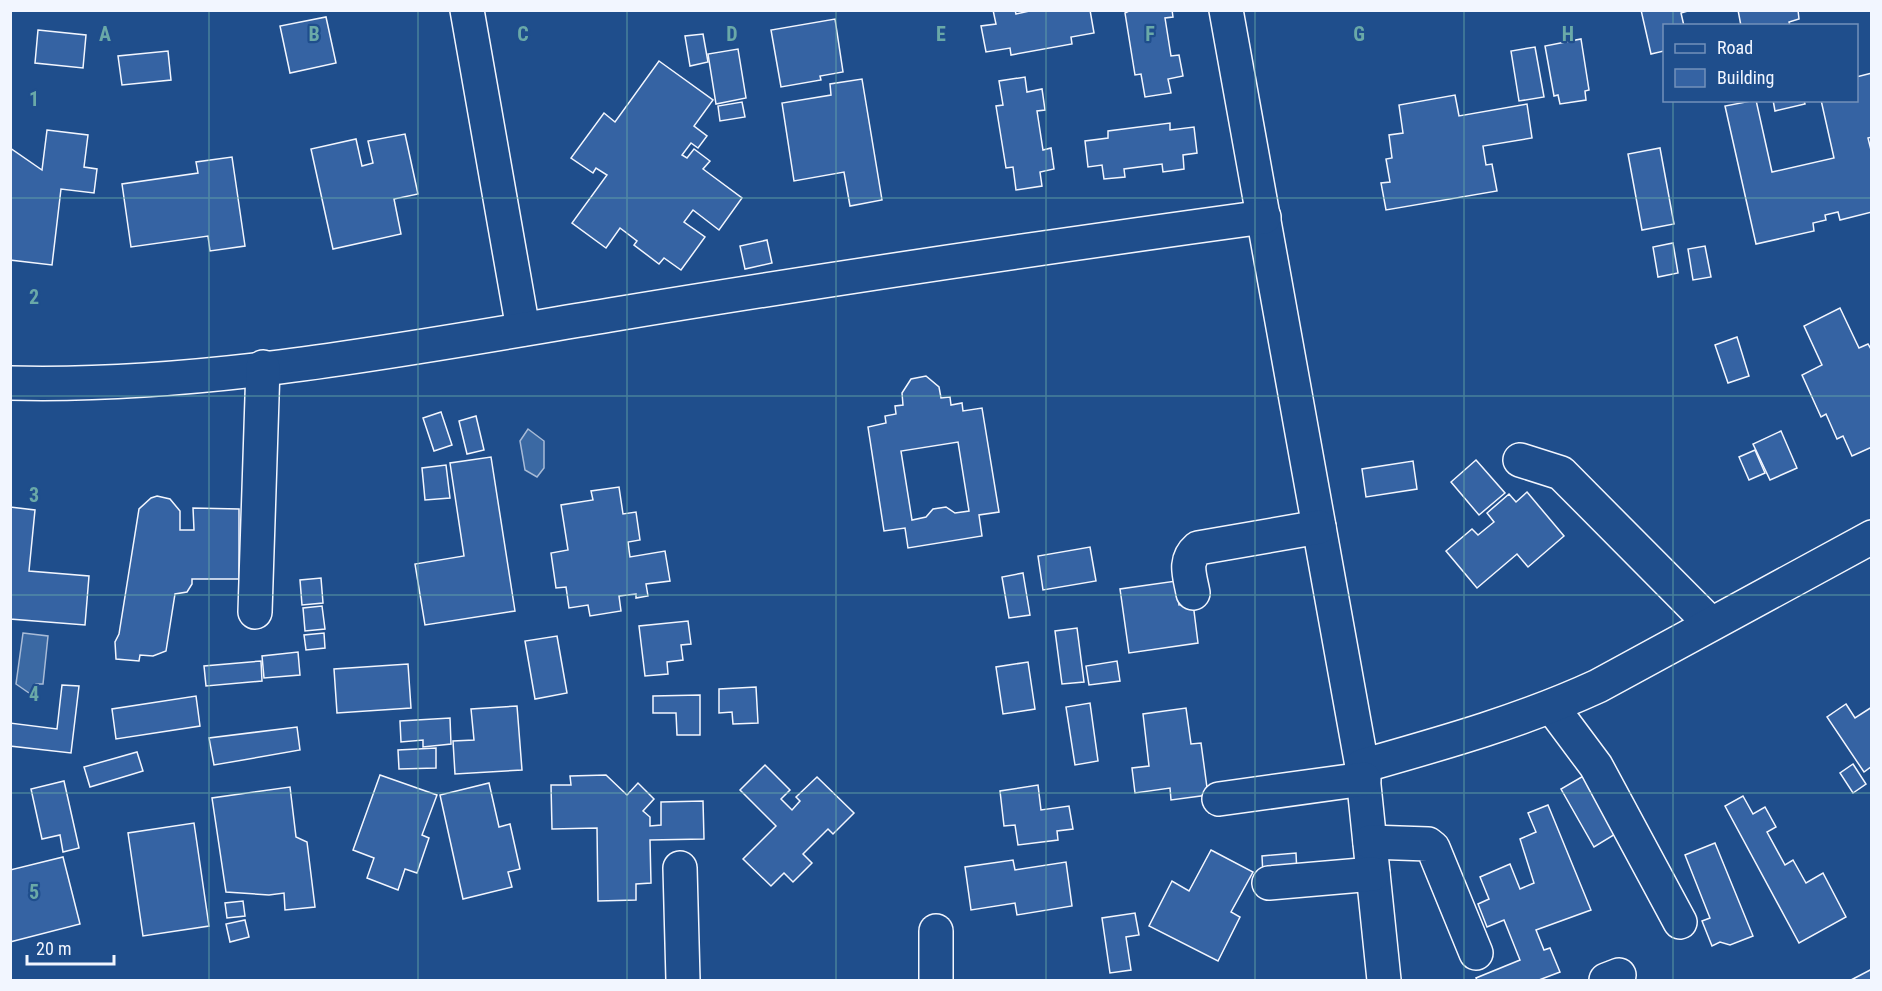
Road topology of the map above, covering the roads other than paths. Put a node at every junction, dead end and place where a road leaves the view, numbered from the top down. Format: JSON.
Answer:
{"nodes":[{"id":1,"x":467,"y":10,"type":"edge"},
{"id":2,"x":1226,"y":10,"type":"edge"},
{"id":3,"x":1264,"y":217,"type":"junction"},
{"id":4,"x":523,"y":329,"type":"junction"},
{"id":5,"x":263,"y":367,"type":"junction"},
{"id":6,"x":10,"y":383,"type":"edge"},
{"id":7,"x":1520,"y":460,"type":"dead end"},
{"id":8,"x":1319,"y":526,"type":"junction"},
{"id":9,"x":1872,"y":537,"type":"edge"},
{"id":10,"x":1192,"y":593,"type":"dead end"},
{"id":11,"x":255,"y":612,"type":"dead end"},
{"id":12,"x":1710,"y":623,"type":"junction"},
{"id":13,"x":1552,"y":707,"type":"junction"},
{"id":14,"x":1363,"y":772,"type":"junction"},
{"id":15,"x":1219,"y":799,"type":"dead end"},
{"id":16,"x":1370,"y":842,"type":"junction"},
{"id":17,"x":680,"y":868,"type":"dead end"},
{"id":18,"x":1373,"y":874,"type":"junction"},
{"id":19,"x":1269,"y":883,"type":"dead end"},
{"id":20,"x":1680,"y":922,"type":"dead end"},
{"id":21,"x":936,"y":931,"type":"dead end"},
{"id":22,"x":1476,"y":953,"type":"dead end"},
{"id":23,"x":683,"y":981,"type":"edge"},
{"id":24,"x":936,"y":981,"type":"edge"},
{"id":25,"x":1384,"y":981,"type":"edge"}],
"edges":[{"from":1,"to":4,"type":"street"},
{"from":2,"to":3,"type":"street"},
{"from":3,"to":4,"type":"street"},
{"from":3,"to":8,"type":"street"},
{"from":4,"to":5,"type":"street"},
{"from":5,"to":6,"type":"street"},
{"from":5,"to":11,"type":"street"},
{"from":7,"to":12,"type":"street"},
{"from":8,"to":10,"type":"street"},
{"from":8,"to":14,"type":"street"},
{"from":9,"to":12,"type":"street"},
{"from":12,"to":13,"type":"street"},
{"from":13,"to":14,"type":"street"},
{"from":13,"to":20,"type":"street"},
{"from":14,"to":15,"type":"street"},
{"from":14,"to":16,"type":"street"},
{"from":16,"to":18,"type":"street"},
{"from":16,"to":22,"type":"street"},
{"from":17,"to":23,"type":"street"},
{"from":18,"to":19,"type":"street"},
{"from":18,"to":25,"type":"street"},
{"from":21,"to":24,"type":"street"}]}
